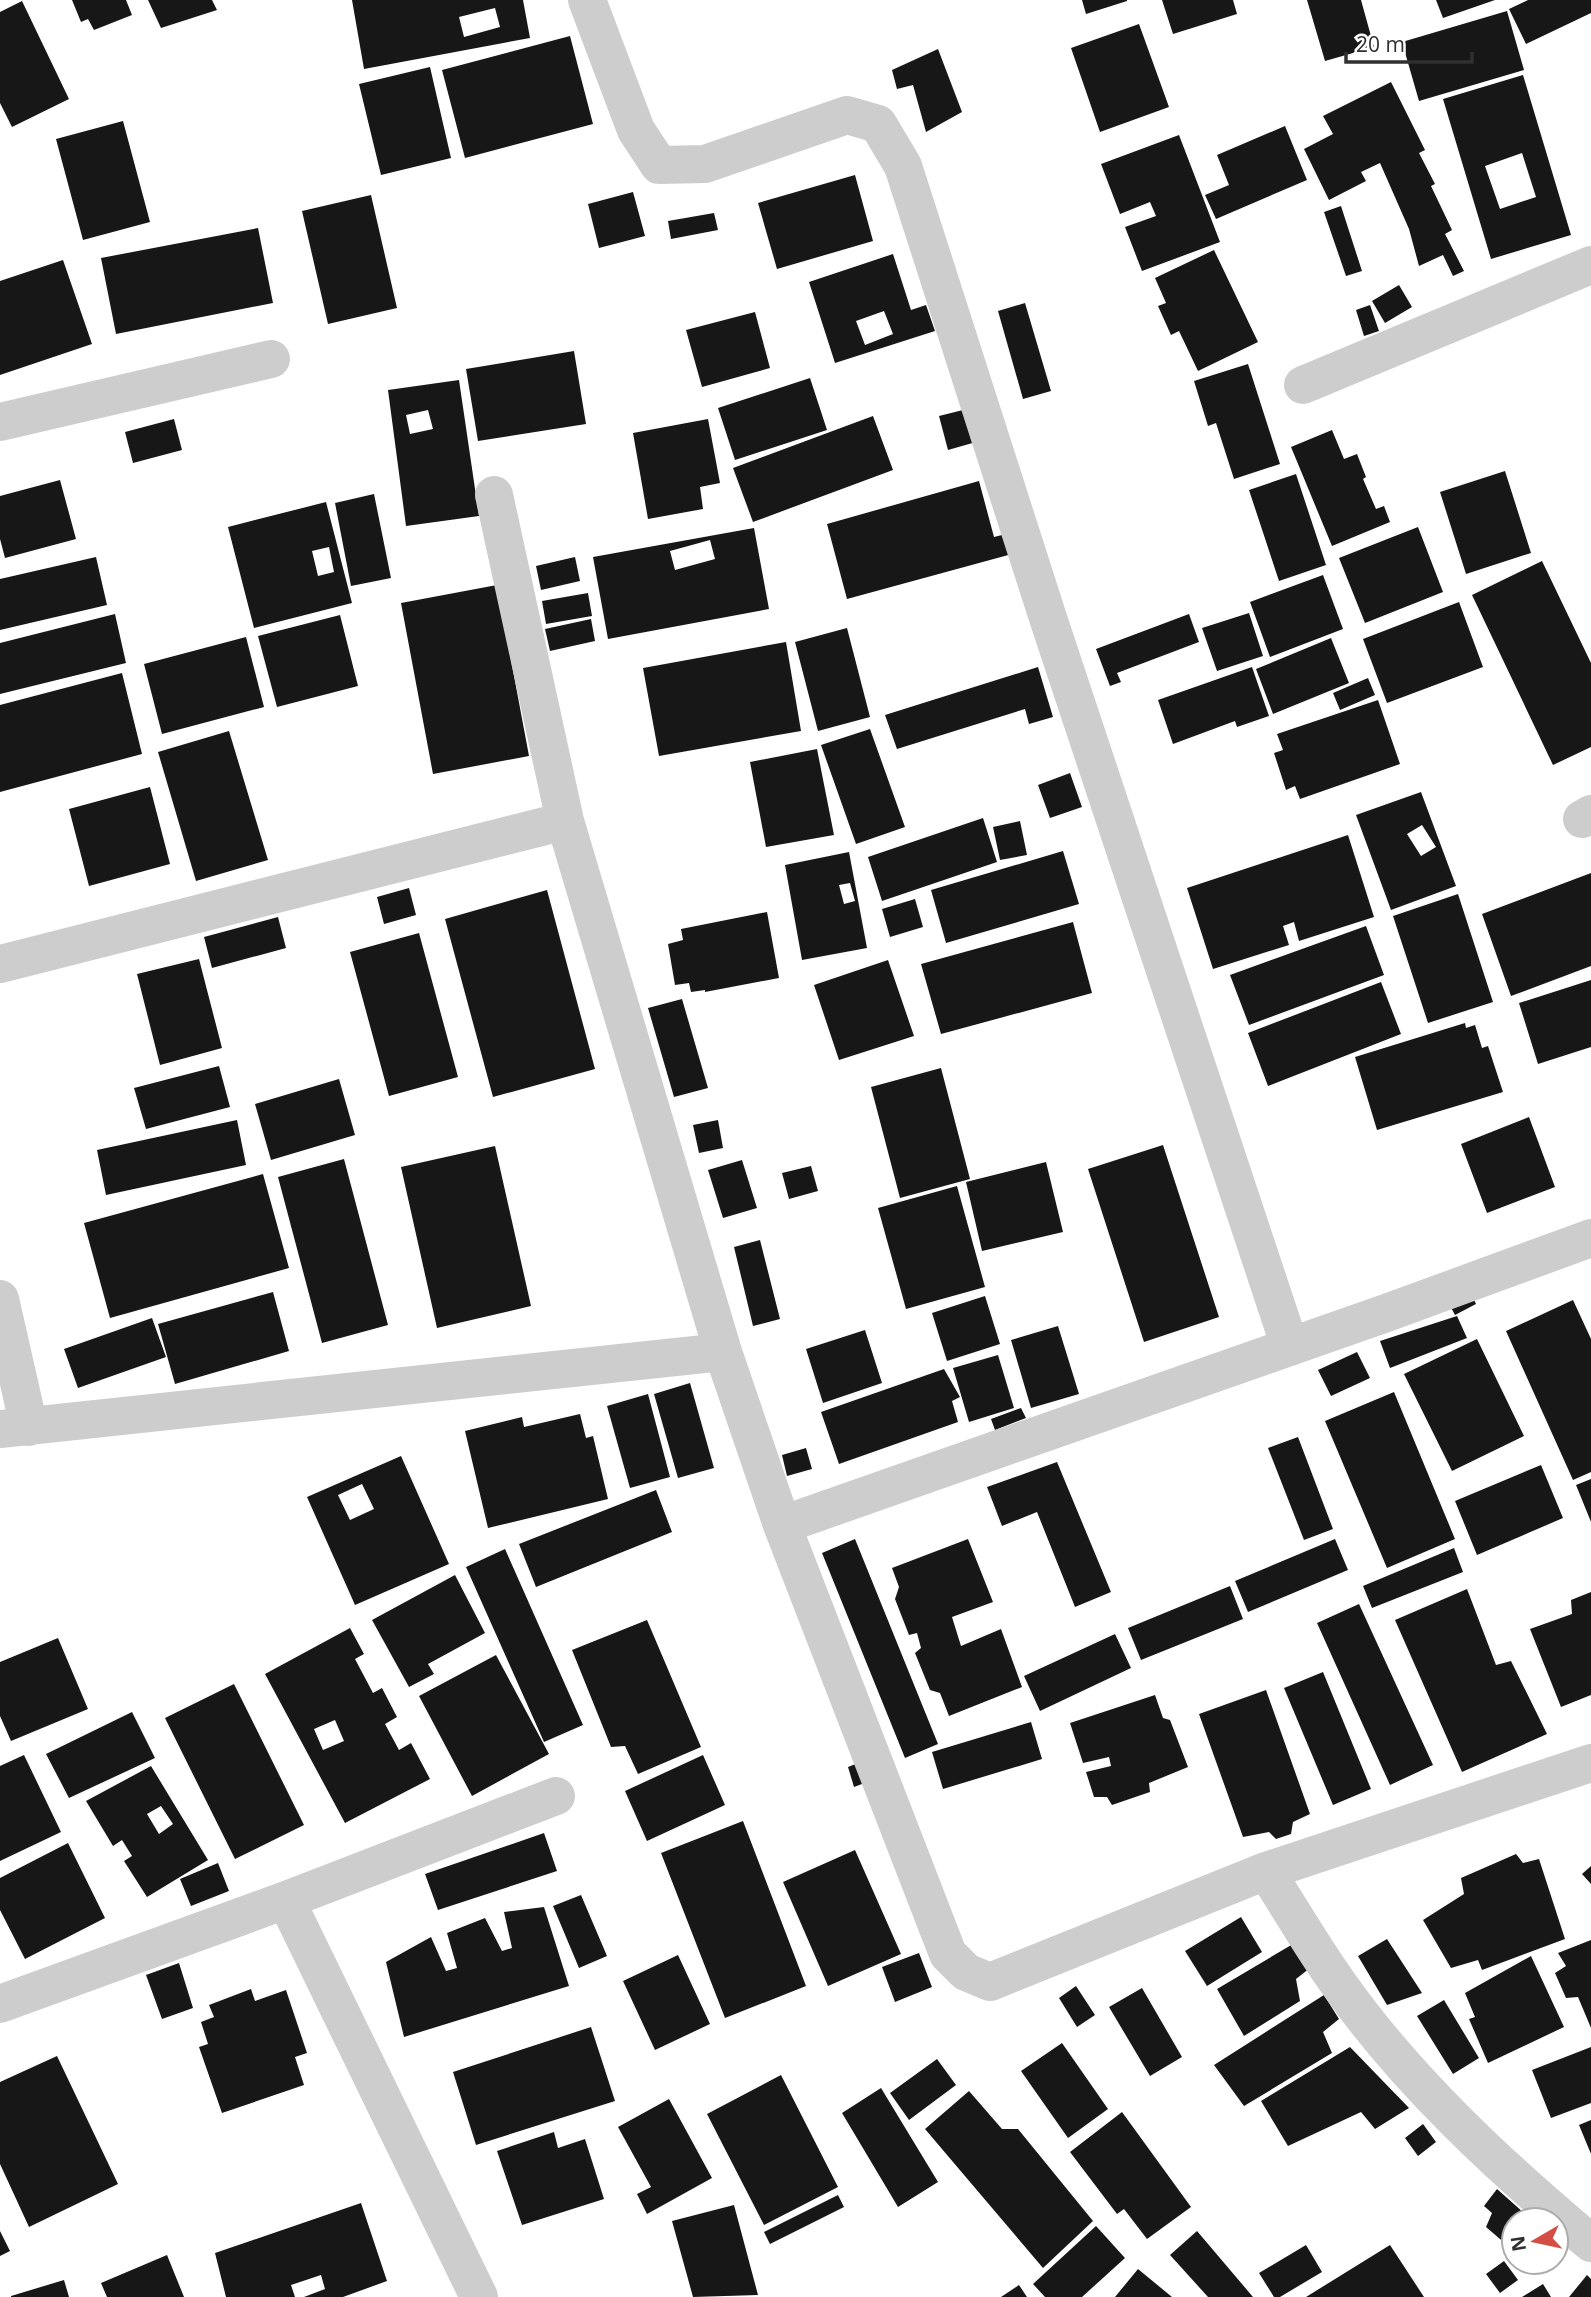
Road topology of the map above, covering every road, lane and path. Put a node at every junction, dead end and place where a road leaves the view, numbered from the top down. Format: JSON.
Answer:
{"nodes":[{"id":1,"x":587,"y":0,"type":"edge"},
{"id":2,"x":1591,"y":265,"type":"edge"},
{"id":3,"x":271,"y":359,"type":"dead end"},
{"id":4,"x":1303,"y":385,"type":"dead end"},
{"id":5,"x":0,"y":422,"type":"edge"},
{"id":6,"x":494,"y":495,"type":"dead end"},
{"id":7,"x":565,"y":821,"type":"junction"},
{"id":8,"x":0,"y":964,"type":"edge"},
{"id":9,"x":1591,"y":1238,"type":"edge"},
{"id":10,"x":0,"y":1299,"type":"edge"},
{"id":11,"x":1290,"y":1347,"type":"junction"},
{"id":12,"x":723,"y":1352,"type":"junction"},
{"id":13,"x":15,"y":1428,"type":"edge"},
{"id":14,"x":782,"y":1525,"type":"junction"},
{"id":15,"x":1591,"y":1763,"type":"edge"},
{"id":16,"x":556,"y":1796,"type":"dead end"},
{"id":17,"x":1266,"y":1871,"type":"junction"},
{"id":18,"x":286,"y":1900,"type":"junction"},
{"id":19,"x":0,"y":2004,"type":"edge"},
{"id":20,"x":1591,"y":2243,"type":"edge"},
{"id":21,"x":479,"y":2297,"type":"edge"}],
"edges":[{"from":1,"to":11,"type":"street"},
{"from":2,"to":4,"type":"street"},
{"from":3,"to":5,"type":"street"},
{"from":6,"to":7,"type":"street"},
{"from":7,"to":8,"type":"street"},
{"from":7,"to":12,"type":"street"},
{"from":9,"to":11,"type":"street"},
{"from":10,"to":13,"type":"street"},
{"from":11,"to":14,"type":"street"},
{"from":12,"to":13,"type":"street"},
{"from":12,"to":14,"type":"street"},
{"from":14,"to":17,"type":"street"},
{"from":15,"to":17,"type":"street"},
{"from":16,"to":18,"type":"street"},
{"from":17,"to":20,"type":"street"},
{"from":18,"to":19,"type":"street"},
{"from":18,"to":21,"type":"street"}]}
